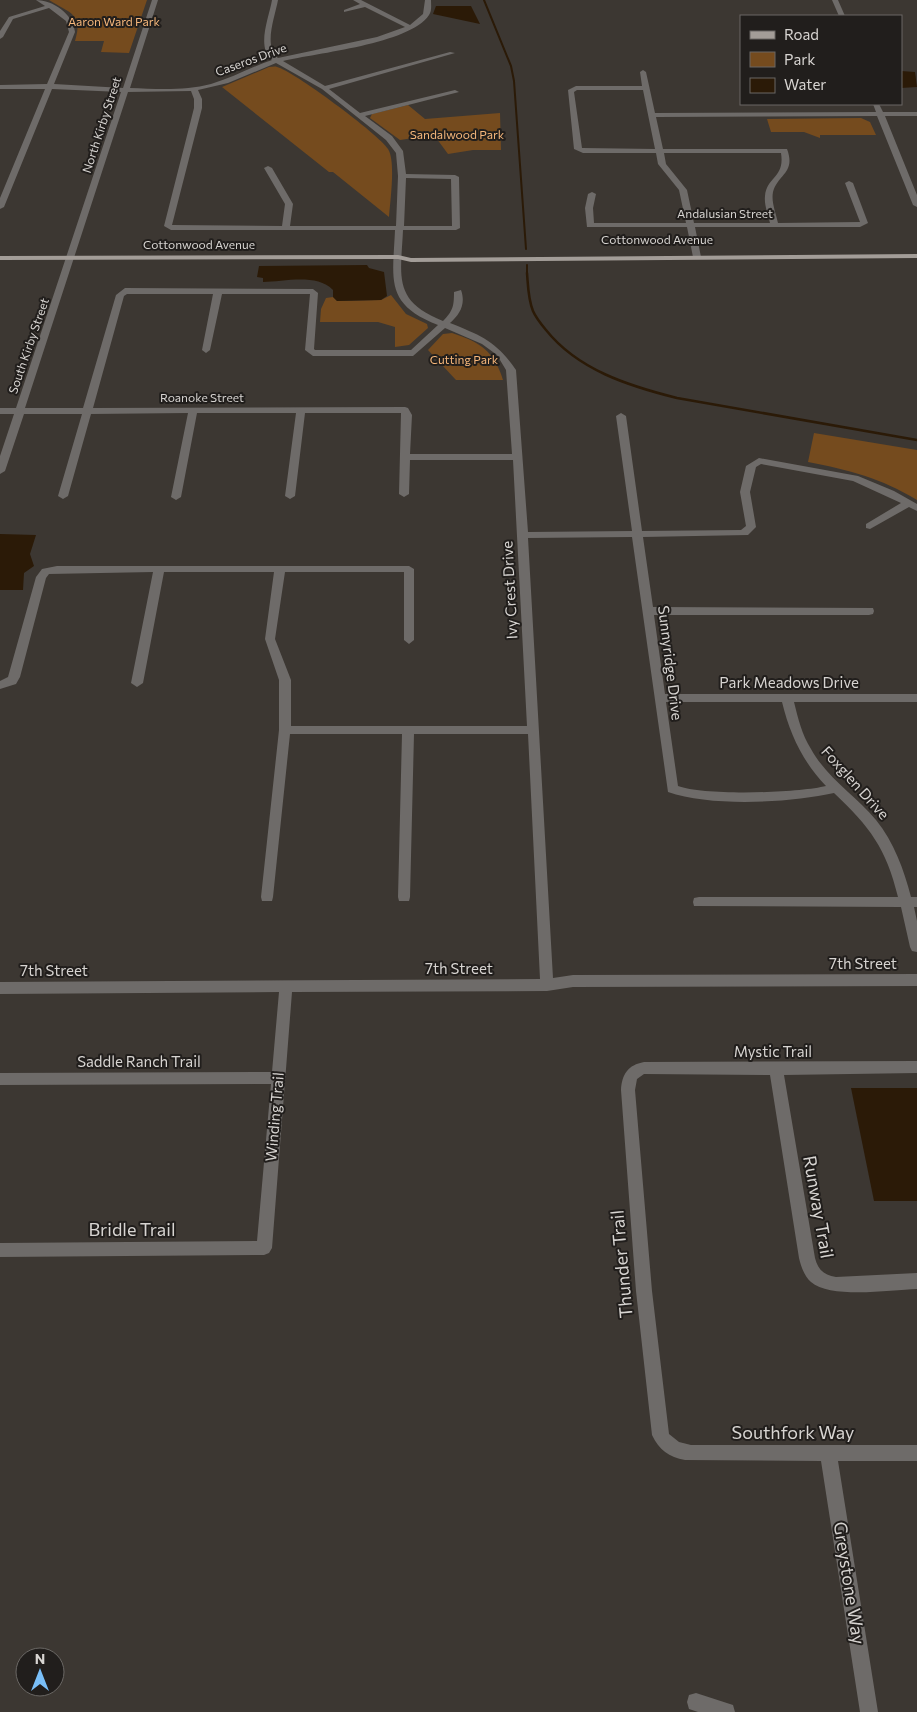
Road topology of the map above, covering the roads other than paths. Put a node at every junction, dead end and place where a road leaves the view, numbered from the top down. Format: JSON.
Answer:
{"nodes":[{"id":1,"x":39,"y":0,"type":"edge"},
{"id":2,"x":155,"y":0,"type":"edge"},
{"id":3,"x":275,"y":0,"type":"edge"},
{"id":4,"x":356,"y":0,"type":"edge"},
{"id":5,"x":428,"y":0,"type":"edge"},
{"id":6,"x":828,"y":0,"type":"edge"},
{"id":7,"x":835,"y":0,"type":"edge"},
{"id":8,"x":365,"y":5,"type":"junction"},
{"id":9,"x":50,"y":6,"type":"junction"},
{"id":10,"x":346,"y":11,"type":"dead end"},
{"id":11,"x":835,"y":15,"type":"edge"},
{"id":12,"x":842,"y":15,"type":"edge"},
{"id":13,"x":410,"y":27,"type":"junction"},
{"id":14,"x":0,"y":37,"type":"edge"},
{"id":15,"x":452,"y":53,"type":"dead end"},
{"id":16,"x":277,"y":61,"type":"junction"},
{"id":17,"x":642,"y":72,"type":"dead end"},
{"id":18,"x":0,"y":87,"type":"edge"},
{"id":19,"x":50,"y":87,"type":"junction"},
{"id":20,"x":324,"y":88,"type":"junction"},
{"id":21,"x":646,"y":88,"type":"junction"},
{"id":22,"x":194,"y":89,"type":"junction"},
{"id":23,"x":126,"y":90,"type":"junction"},
{"id":24,"x":455,"y":92,"type":"dead end"},
{"id":25,"x":876,"y":105,"type":"edge"},
{"id":26,"x":917,"y":114,"type":"edge"},
{"id":27,"x":359,"y":115,"type":"junction"},
{"id":28,"x":880,"y":115,"type":"junction"},
{"id":29,"x":652,"y":116,"type":"junction"},
{"id":30,"x":659,"y":151,"type":"junction"},
{"id":31,"x":268,"y":168,"type":"dead end"},
{"id":32,"x":402,"y":176,"type":"junction"},
{"id":33,"x":0,"y":180,"type":"edge"},
{"id":34,"x":11,"y":180,"type":"junction"},
{"id":35,"x":849,"y":183,"type":"dead end"},
{"id":36,"x":592,"y":194,"type":"dead end"},
{"id":37,"x":917,"y":205,"type":"edge"},
{"id":38,"x":0,"y":207,"type":"edge"},
{"id":39,"x":690,"y":225,"type":"junction"},
{"id":40,"x":775,"y":225,"type":"junction"},
{"id":41,"x":286,"y":228,"type":"junction"},
{"id":42,"x":399,"y":228,"type":"junction"},
{"id":43,"x":917,"y":251,"type":"edge"},
{"id":44,"x":697,"y":254,"type":"junction"},
{"id":45,"x":917,"y":256,"type":"edge"},
{"id":46,"x":398,"y":257,"type":"junction"},
{"id":47,"x":0,"y":258,"type":"edge"},
{"id":48,"x":72,"y":258,"type":"junction"},
{"id":49,"x":218,"y":291,"type":"junction"},
{"id":50,"x":458,"y":292,"type":"dead end"},
{"id":51,"x":444,"y":324,"type":"junction"},
{"id":52,"x":206,"y":350,"type":"dead end"},
{"id":53,"x":86,"y":410,"type":"junction"},
{"id":54,"x":193,"y":410,"type":"junction"},
{"id":55,"x":301,"y":410,"type":"junction"},
{"id":56,"x":0,"y":411,"type":"edge"},
{"id":57,"x":20,"y":411,"type":"junction"},
{"id":58,"x":621,"y":416,"type":"dead end"},
{"id":59,"x":517,"y":456,"type":"junction"},
{"id":60,"x":406,"y":457,"type":"junction"},
{"id":61,"x":0,"y":471,"type":"edge"},
{"id":62,"x":404,"y":494,"type":"dead end"},
{"id":63,"x":62,"y":496,"type":"dead end"},
{"id":64,"x":290,"y":496,"type":"dead end"},
{"id":65,"x":176,"y":497,"type":"dead end"},
{"id":66,"x":913,"y":505,"type":"edge"},
{"id":67,"x":870,"y":526,"type":"dead end"},
{"id":68,"x":523,"y":535,"type":"junction"},
{"id":69,"x":638,"y":535,"type":"junction"},
{"id":70,"x":159,"y":569,"type":"junction"},
{"id":71,"x":280,"y":569,"type":"junction"},
{"id":72,"x":649,"y":611,"type":"junction"},
{"id":73,"x":868,"y":611,"type":"dead end"},
{"id":74,"x":409,"y":640,"type":"dead end"},
{"id":75,"x":137,"y":683,"type":"dead end"},
{"id":76,"x":0,"y":685,"type":"edge"},
{"id":77,"x":660,"y":698,"type":"junction"},
{"id":78,"x":787,"y":698,"type":"junction"},
{"id":79,"x":917,"y":698,"type":"edge"},
{"id":80,"x":285,"y":730,"type":"junction"},
{"id":81,"x":408,"y":730,"type":"junction"},
{"id":82,"x":532,"y":730,"type":"junction"},
{"id":83,"x":837,"y":788,"type":"junction"},
{"id":84,"x":267,"y":897,"type":"dead end"},
{"id":85,"x":404,"y":897,"type":"dead end"},
{"id":86,"x":699,"y":902,"type":"dead end"},
{"id":87,"x":911,"y":902,"type":"edge"},
{"id":88,"x":917,"y":947,"type":"edge"},
{"id":89,"x":917,"y":980,"type":"edge"},
{"id":90,"x":547,"y":985,"type":"junction"},
{"id":91,"x":286,"y":986,"type":"junction"},
{"id":92,"x":0,"y":988,"type":"edge"},
{"id":93,"x":917,"y":1067,"type":"edge"},
{"id":94,"x":776,"y":1069,"type":"junction"},
{"id":95,"x":631,"y":1074,"type":"joint"},
{"id":96,"x":278,"y":1078,"type":"junction"},
{"id":97,"x":0,"y":1079,"type":"edge"},
{"id":98,"x":264,"y":1248,"type":"joint"},
{"id":99,"x":0,"y":1250,"type":"edge"},
{"id":100,"x":917,"y":1280,"type":"edge"},
{"id":101,"x":669,"y":1447,"type":"joint"},
{"id":102,"x":828,"y":1453,"type":"junction"},
{"id":103,"x":917,"y":1453,"type":"edge"},
{"id":104,"x":696,"y":1702,"type":"dead end"},
{"id":105,"x":726,"y":1712,"type":"edge"},
{"id":106,"x":869,"y":1712,"type":"edge"}],
"edges":[{"from":1,"to":9,"type":"street"},
{"from":2,"to":23,"type":"street","name":"North Kirby Street"},
{"from":3,"to":16,"type":"street"},
{"from":4,"to":8,"type":"street"},
{"from":5,"to":13,"type":"street","name":"Caseros Drive"},
{"from":6,"to":11,"type":"street"},
{"from":7,"to":12,"type":"street"},
{"from":8,"to":10,"type":"street"},
{"from":8,"to":13,"type":"street"},
{"from":9,"to":14,"type":"street"},
{"from":9,"to":19,"type":"street"},
{"from":13,"to":16,"type":"street","name":"Caseros Drive"},
{"from":15,"to":20,"type":"street"},
{"from":16,"to":20,"type":"street","name":"Ivy Crest Drive"},
{"from":16,"to":22,"type":"street","name":"Caseros Drive"},
{"from":17,"to":21,"type":"street"},
{"from":18,"to":19,"type":"street","name":"Caseros Drive"},
{"from":19,"to":23,"type":"street","name":"Caseros Drive"},
{"from":19,"to":34,"type":"street"},
{"from":20,"to":27,"type":"street","name":"Ivy Crest Drive"},
{"from":21,"to":29,"type":"street"},
{"from":21,"to":30,"type":"street"},
{"from":22,"to":23,"type":"street","name":"Caseros Drive"},
{"from":22,"to":41,"type":"street"},
{"from":23,"to":48,"type":"street","name":"North Kirby Street"},
{"from":24,"to":27,"type":"street"},
{"from":25,"to":28,"type":"street"},
{"from":26,"to":28,"type":"street"},
{"from":27,"to":32,"type":"street","name":"Ivy Crest Drive"},
{"from":28,"to":29,"type":"street"},
{"from":28,"to":37,"type":"street"},
{"from":29,"to":30,"type":"street"},
{"from":30,"to":39,"type":"street"},
{"from":30,"to":40,"type":"street"},
{"from":31,"to":41,"type":"street"},
{"from":32,"to":42,"type":"street","name":"Ivy Crest Drive"},
{"from":32,"to":42,"type":"street"},
{"from":33,"to":34,"type":"street"},
{"from":34,"to":38,"type":"street"},
{"from":35,"to":40,"type":"street","name":"Andalusian Street"},
{"from":36,"to":39,"type":"street","name":"Andalusian Street"},
{"from":39,"to":40,"type":"street","name":"Andalusian Street"},
{"from":39,"to":44,"type":"street"},
{"from":41,"to":42,"type":"street"},
{"from":42,"to":46,"type":"street","name":"Ivy Crest Drive"},
{"from":43,"to":44,"type":"main road","name":"Cottonwood Avenue"},
{"from":44,"to":45,"type":"main road","name":"Cottonwood Avenue"},
{"from":44,"to":46,"type":"main road","name":"Cottonwood Avenue"},
{"from":46,"to":48,"type":"main road","name":"Cottonwood Avenue"},
{"from":46,"to":51,"type":"street","name":"Ivy Crest Drive"},
{"from":47,"to":48,"type":"main road","name":"Cottonwood Avenue"},
{"from":48,"to":57,"type":"street","name":"South Kirby Street"},
{"from":49,"to":51,"type":"street"},
{"from":49,"to":52,"type":"street"},
{"from":49,"to":53,"type":"street"},
{"from":50,"to":51,"type":"street"},
{"from":51,"to":59,"type":"street","name":"Ivy Crest Drive"},
{"from":53,"to":54,"type":"street","name":"Roanoke Street"},
{"from":53,"to":57,"type":"street","name":"Roanoke Street"},
{"from":53,"to":63,"type":"street"},
{"from":54,"to":55,"type":"street","name":"Roanoke Street"},
{"from":54,"to":65,"type":"street"},
{"from":55,"to":60,"type":"street","name":"Roanoke Street"},
{"from":55,"to":64,"type":"street"},
{"from":56,"to":57,"type":"street","name":"Roanoke Street"},
{"from":57,"to":61,"type":"street","name":"South Kirby Street"},
{"from":58,"to":69,"type":"street","name":"Sunnyridge Drive"},
{"from":59,"to":60,"type":"street"},
{"from":59,"to":68,"type":"street","name":"Ivy Crest Drive"},
{"from":60,"to":62,"type":"street"},
{"from":66,"to":67,"type":"street"},
{"from":66,"to":69,"type":"street"},
{"from":68,"to":69,"type":"street"},
{"from":68,"to":82,"type":"street","name":"Ivy Crest Drive"},
{"from":69,"to":72,"type":"street","name":"Sunnyridge Drive"},
{"from":70,"to":71,"type":"street"},
{"from":70,"to":75,"type":"street"},
{"from":70,"to":76,"type":"street"},
{"from":71,"to":74,"type":"street"},
{"from":71,"to":80,"type":"street"},
{"from":72,"to":73,"type":"street"},
{"from":72,"to":77,"type":"street","name":"Sunnyridge Drive"},
{"from":77,"to":78,"type":"street","name":"Park Meadows Drive"},
{"from":77,"to":83,"type":"street","name":"Sunnyridge Drive"},
{"from":78,"to":79,"type":"street","name":"Park Meadows Drive"},
{"from":78,"to":83,"type":"street","name":"Foxglen Drive"},
{"from":80,"to":81,"type":"street"},
{"from":80,"to":84,"type":"street"},
{"from":81,"to":82,"type":"street"},
{"from":81,"to":85,"type":"street"},
{"from":82,"to":90,"type":"street","name":"Ivy Crest Drive"},
{"from":83,"to":87,"type":"street","name":"Foxglen Drive"},
{"from":86,"to":87,"type":"street"},
{"from":87,"to":88,"type":"street","name":"Foxglen Drive"},
{"from":89,"to":90,"type":"street","name":"7th Street"},
{"from":90,"to":91,"type":"street","name":"7th Street"},
{"from":91,"to":92,"type":"street","name":"7th Street"},
{"from":91,"to":96,"type":"street","name":"Winding Trail"},
{"from":93,"to":94,"type":"street","name":"Mystic Trail"},
{"from":94,"to":95,"type":"street","name":"Mystic Trail"},
{"from":94,"to":100,"type":"street","name":"Runway Trail"},
{"from":95,"to":101,"type":"street","name":"Thunder Trail"},
{"from":96,"to":97,"type":"street","name":"Saddle Ranch Trail"},
{"from":96,"to":98,"type":"street","name":"Winding Trail"},
{"from":98,"to":99,"type":"street","name":"Bridle Trail"},
{"from":101,"to":102,"type":"street","name":"Southfork Way"},
{"from":102,"to":103,"type":"street","name":"Southfork Way"},
{"from":102,"to":106,"type":"street","name":"Greystone Way"},
{"from":104,"to":105,"type":"street"}]}
